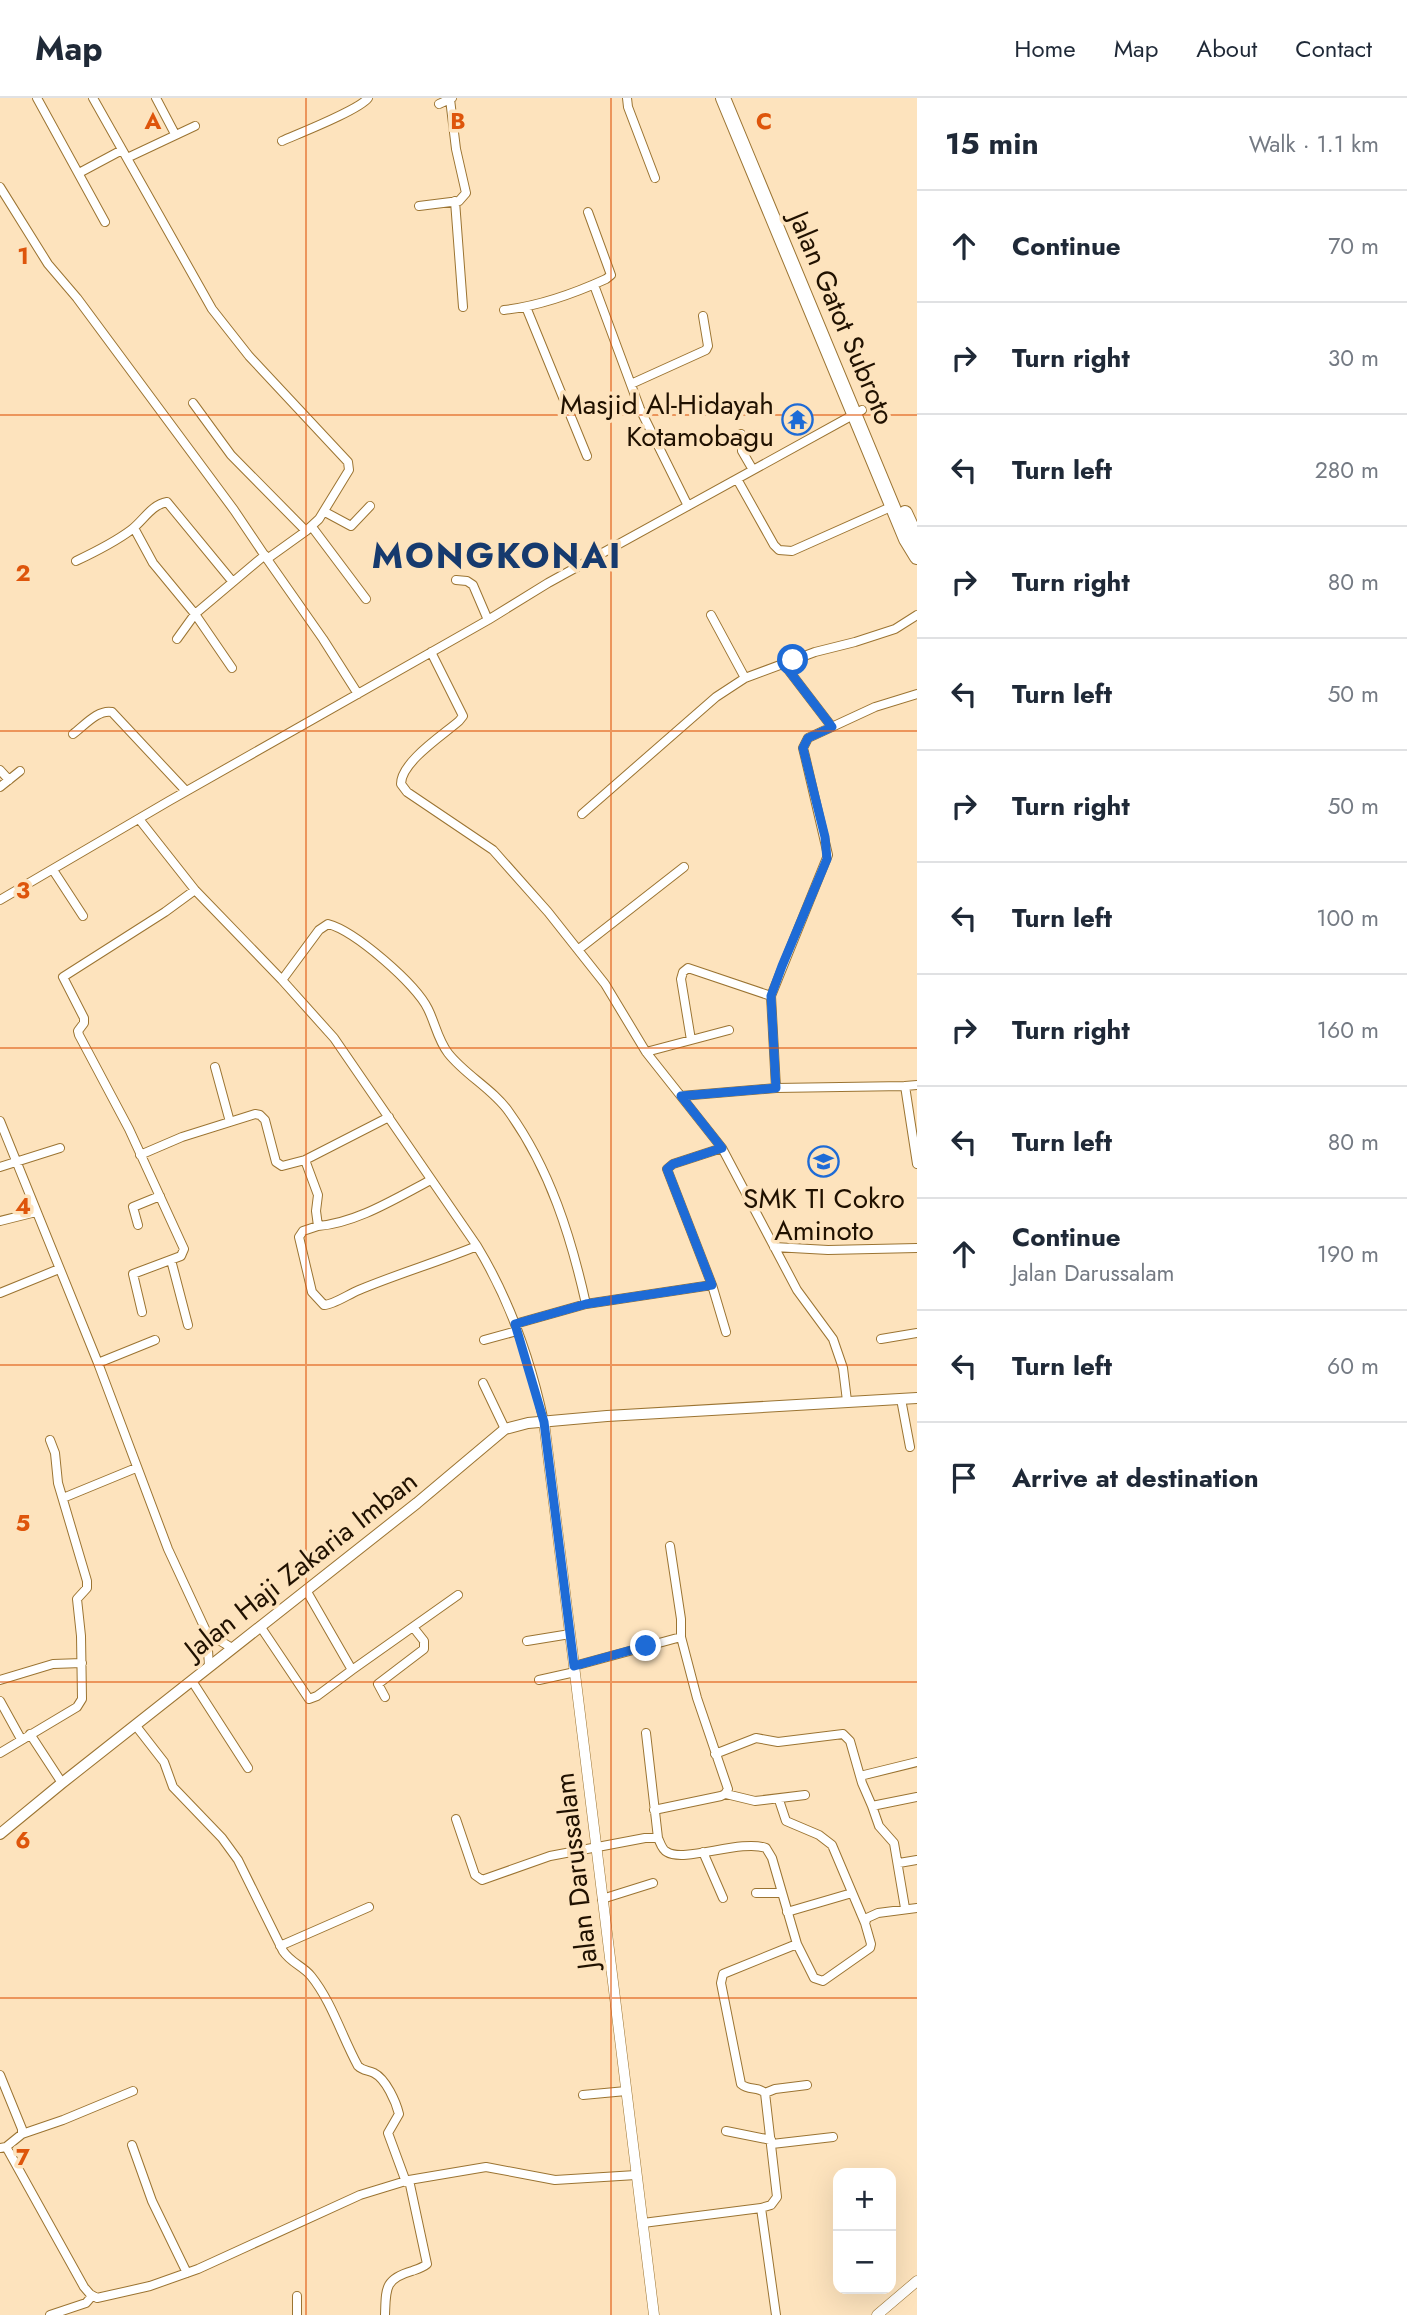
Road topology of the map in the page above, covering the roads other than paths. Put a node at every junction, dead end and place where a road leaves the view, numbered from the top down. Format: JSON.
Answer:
{"nodes":[{"id":1,"x":37,"y":98,"type":"edge"},
{"id":2,"x":93,"y":98,"type":"edge"},
{"id":3,"x":156,"y":98,"type":"edge"},
{"id":4,"x":368,"y":98,"type":"edge"},
{"id":5,"x":451,"y":98,"type":"edge"},
{"id":6,"x":627,"y":98,"type":"edge"},
{"id":7,"x":723,"y":98,"type":"edge"},
{"id":8,"x":732,"y":98,"type":"edge"},
{"id":9,"x":439,"y":104,"type":"dead end"},
{"id":10,"x":195,"y":126,"type":"dead end"},
{"id":11,"x":175,"y":134,"type":"junction"},
{"id":12,"x":282,"y":141,"type":"dead end"},
{"id":13,"x":125,"y":154,"type":"junction"},
{"id":14,"x":79,"y":173,"type":"junction"},
{"id":15,"x":655,"y":178,"type":"dead end"},
{"id":16,"x":0,"y":187,"type":"edge"},
{"id":17,"x":455,"y":201,"type":"junction"},
{"id":18,"x":419,"y":206,"type":"dead end"},
{"id":19,"x":588,"y":212,"type":"dead end"},
{"id":20,"x":105,"y":222,"type":"dead end"},
{"id":21,"x":594,"y":285,"type":"junction"},
{"id":22,"x":463,"y":307,"type":"dead end"},
{"id":23,"x":526,"y":307,"type":"junction"},
{"id":24,"x":504,"y":310,"type":"dead end"},
{"id":25,"x":704,"y":316,"type":"dead end"},
{"id":26,"x":631,"y":384,"type":"junction"},
{"id":27,"x":193,"y":403,"type":"dead end"},
{"id":28,"x":859,"y":412,"type":"junction"},
{"id":29,"x":741,"y":434,"type":"dead end"},
{"id":30,"x":587,"y":456,"type":"dead end"},
{"id":31,"x":753,"y":470,"type":"junction"},
{"id":32,"x":737,"y":479,"type":"junction"},
{"id":33,"x":370,"y":506,"type":"dead end"},
{"id":34,"x":688,"y":506,"type":"junction"},
{"id":35,"x":892,"y":506,"type":"junction"},
{"id":36,"x":325,"y":512,"type":"junction"},
{"id":37,"x":134,"y":528,"type":"junction"},
{"id":38,"x":309,"y":529,"type":"junction"},
{"id":39,"x":917,"y":539,"type":"edge"},
{"id":40,"x":266,"y":557,"type":"junction"},
{"id":41,"x":917,"y":557,"type":"edge"},
{"id":42,"x":76,"y":561,"type":"dead end"},
{"id":43,"x":456,"y":580,"type":"dead end"},
{"id":44,"x":232,"y":581,"type":"junction"},
{"id":45,"x":366,"y":599,"type":"dead end"},
{"id":46,"x":195,"y":614,"type":"junction"},
{"id":47,"x":711,"y":615,"type":"dead end"},
{"id":48,"x":917,"y":615,"type":"edge"},
{"id":49,"x":488,"y":620,"type":"junction"},
{"id":50,"x":177,"y":639,"type":"dead end"},
{"id":51,"x":431,"y":652,"type":"junction"},
{"id":52,"x":783,"y":663,"type":"junction"},
{"id":53,"x":232,"y":668,"type":"dead end"},
{"id":54,"x":745,"y":678,"type":"junction"},
{"id":55,"x":358,"y":694,"type":"junction"},
{"id":56,"x":917,"y":694,"type":"edge"},
{"id":57,"x":832,"y":727,"type":"junction"},
{"id":58,"x":73,"y":734,"type":"dead end"},
{"id":59,"x":0,"y":770,"type":"edge"},
{"id":60,"x":20,"y":771,"type":"dead end"},
{"id":61,"x":9,"y":780,"type":"junction"},
{"id":62,"x":0,"y":787,"type":"edge"},
{"id":63,"x":186,"y":791,"type":"junction"},
{"id":64,"x":582,"y":814,"type":"dead end"},
{"id":65,"x":142,"y":817,"type":"junction"},
{"id":66,"x":684,"y":867,"type":"dead end"},
{"id":67,"x":53,"y":870,"type":"junction"},
{"id":68,"x":195,"y":890,"type":"junction"},
{"id":69,"x":0,"y":900,"type":"edge"},
{"id":70,"x":83,"y":916,"type":"dead end"},
{"id":71,"x":579,"y":949,"type":"junction"},
{"id":72,"x":282,"y":980,"type":"junction"},
{"id":73,"x":771,"y":996,"type":"junction"},
{"id":74,"x":729,"y":1030,"type":"dead end"},
{"id":75,"x":691,"y":1040,"type":"junction"},
{"id":76,"x":646,"y":1052,"type":"junction"},
{"id":77,"x":215,"y":1067,"type":"dead end"},
{"id":78,"x":905,"y":1086,"type":"junction"},
{"id":79,"x":917,"y":1086,"type":"edge"},
{"id":80,"x":776,"y":1088,"type":"junction"},
{"id":81,"x":681,"y":1096,"type":"junction"},
{"id":82,"x":389,"y":1117,"type":"junction"},
{"id":83,"x":0,"y":1121,"type":"edge"},
{"id":84,"x":230,"y":1122,"type":"junction"},
{"id":85,"x":60,"y":1148,"type":"dead end"},
{"id":86,"x":722,"y":1148,"type":"junction"},
{"id":87,"x":140,"y":1155,"type":"junction"},
{"id":88,"x":305,"y":1160,"type":"junction"},
{"id":89,"x":16,"y":1161,"type":"junction"},
{"id":90,"x":917,"y":1164,"type":"edge"},
{"id":91,"x":0,"y":1167,"type":"edge"},
{"id":92,"x":431,"y":1181,"type":"junction"},
{"id":93,"x":160,"y":1196,"type":"junction"},
{"id":94,"x":36,"y":1212,"type":"junction"},
{"id":95,"x":0,"y":1221,"type":"edge"},
{"id":96,"x":138,"y":1225,"type":"dead end"},
{"id":97,"x":318,"y":1226,"type":"junction"},
{"id":98,"x":477,"y":1247,"type":"junction"},
{"id":99,"x":774,"y":1247,"type":"junction"},
{"id":100,"x":917,"y":1248,"type":"edge"},
{"id":101,"x":171,"y":1260,"type":"junction"},
{"id":102,"x":59,"y":1269,"type":"junction"},
{"id":103,"x":712,"y":1285,"type":"junction"},
{"id":104,"x":0,"y":1293,"type":"edge"},
{"id":105,"x":586,"y":1304,"type":"junction"},
{"id":106,"x":142,"y":1312,"type":"dead end"},
{"id":107,"x":188,"y":1325,"type":"dead end"},
{"id":108,"x":516,"y":1328,"type":"junction"},
{"id":109,"x":726,"y":1332,"type":"dead end"},
{"id":110,"x":917,"y":1333,"type":"edge"},
{"id":111,"x":881,"y":1339,"type":"dead end"},
{"id":112,"x":155,"y":1340,"type":"dead end"},
{"id":113,"x":484,"y":1340,"type":"dead end"},
{"id":114,"x":97,"y":1363,"type":"junction"},
{"id":115,"x":482,"y":1383,"type":"dead end"},
{"id":116,"x":917,"y":1398,"type":"edge"},
{"id":117,"x":901,"y":1399,"type":"junction"},
{"id":118,"x":847,"y":1401,"type":"junction"},
{"id":119,"x":544,"y":1422,"type":"junction"},
{"id":120,"x":505,"y":1429,"type":"junction"},
{"id":121,"x":50,"y":1440,"type":"dead end"},
{"id":122,"x":910,"y":1447,"type":"dead end"},
{"id":123,"x":136,"y":1468,"type":"junction"},
{"id":124,"x":63,"y":1498,"type":"junction"},
{"id":125,"x":670,"y":1546,"type":"dead end"},
{"id":126,"x":306,"y":1590,"type":"junction"},
{"id":127,"x":458,"y":1595,"type":"dead end"},
{"id":128,"x":260,"y":1626,"type":"junction"},
{"id":129,"x":413,"y":1627,"type":"junction"},
{"id":130,"x":207,"y":1633,"type":"junction"},
{"id":131,"x":570,"y":1634,"type":"junction"},
{"id":132,"x":681,"y":1637,"type":"junction"},
{"id":133,"x":527,"y":1642,"type":"dead end"},
{"id":134,"x":232,"y":1648,"type":"junction"},
{"id":135,"x":82,"y":1663,"type":"junction"},
{"id":136,"x":209,"y":1667,"type":"junction"},
{"id":137,"x":575,"y":1669,"type":"junction"},
{"id":138,"x":352,"y":1670,"type":"junction"},
{"id":139,"x":540,"y":1679,"type":"dead end"},
{"id":140,"x":0,"y":1680,"type":"edge"},
{"id":141,"x":192,"y":1681,"type":"junction"},
{"id":142,"x":385,"y":1697,"type":"dead end"},
{"id":143,"x":0,"y":1701,"type":"edge"},
{"id":144,"x":136,"y":1726,"type":"junction"},
{"id":145,"x":646,"y":1733,"type":"dead end"},
{"id":146,"x":30,"y":1734,"type":"junction"},
{"id":147,"x":21,"y":1739,"type":"junction"},
{"id":148,"x":0,"y":1753,"type":"edge"},
{"id":149,"x":715,"y":1754,"type":"junction"},
{"id":150,"x":917,"y":1762,"type":"edge"},
{"id":151,"x":248,"y":1768,"type":"dead end"},
{"id":152,"x":860,"y":1776,"type":"junction"},
{"id":153,"x":62,"y":1783,"type":"junction"},
{"id":154,"x":726,"y":1794,"type":"junction"},
{"id":155,"x":805,"y":1795,"type":"dead end"},
{"id":156,"x":917,"y":1797,"type":"edge"},
{"id":157,"x":779,"y":1800,"type":"junction"},
{"id":158,"x":872,"y":1806,"type":"junction"},
{"id":159,"x":654,"y":1810,"type":"junction"},
{"id":160,"x":456,"y":1819,"type":"dead end"},
{"id":161,"x":0,"y":1835,"type":"edge"},
{"id":162,"x":658,"y":1838,"type":"junction"},
{"id":163,"x":595,"y":1846,"type":"junction"},
{"id":164,"x":703,"y":1852,"type":"junction"},
{"id":165,"x":917,"y":1860,"type":"edge"},
{"id":166,"x":899,"y":1863,"type":"junction"},
{"id":167,"x":653,"y":1883,"type":"dead end"},
{"id":168,"x":756,"y":1893,"type":"dead end"},
{"id":169,"x":782,"y":1893,"type":"junction"},
{"id":170,"x":852,"y":1893,"type":"junction"},
{"id":171,"x":723,"y":1898,"type":"dead end"},
{"id":172,"x":602,"y":1899,"type":"junction"},
{"id":173,"x":369,"y":1907,"type":"dead end"},
{"id":174,"x":905,"y":1908,"type":"junction"},
{"id":175,"x":917,"y":1908,"type":"edge"},
{"id":176,"x":787,"y":1912,"type":"junction"},
{"id":177,"x":865,"y":1923,"type":"junction"},
{"id":178,"x":797,"y":1944,"type":"junction"},
{"id":179,"x":280,"y":1946,"type":"junction"},
{"id":180,"x":0,"y":2076,"type":"edge"},
{"id":181,"x":807,"y":2085,"type":"dead end"},
{"id":182,"x":133,"y":2091,"type":"dead end"},
{"id":183,"x":625,"y":2091,"type":"junction"},
{"id":184,"x":765,"y":2093,"type":"junction"},
{"id":185,"x":583,"y":2095,"type":"dead end"},
{"id":186,"x":726,"y":2131,"type":"dead end"},
{"id":187,"x":22,"y":2134,"type":"junction"},
{"id":188,"x":833,"y":2137,"type":"dead end"},
{"id":189,"x":772,"y":2142,"type":"junction"},
{"id":190,"x":132,"y":2145,"type":"dead end"},
{"id":191,"x":3,"y":2148,"type":"edge"},
{"id":192,"x":636,"y":2175,"type":"junction"},
{"id":193,"x":407,"y":2181,"type":"junction"},
{"id":194,"x":761,"y":2208,"type":"junction"},
{"id":195,"x":643,"y":2223,"type":"junction"},
{"id":196,"x":187,"y":2273,"type":"junction"},
{"id":197,"x":917,"y":2280,"type":"edge"},
{"id":198,"x":92,"y":2296,"type":"junction"},
{"id":199,"x":297,"y":2296,"type":"dead end"},
{"id":200,"x":50,"y":2315,"type":"edge"},
{"id":201,"x":297,"y":2315,"type":"edge"},
{"id":202,"x":385,"y":2315,"type":"edge"},
{"id":203,"x":654,"y":2315,"type":"edge"},
{"id":204,"x":775,"y":2315,"type":"edge"},
{"id":205,"x":877,"y":2315,"type":"edge"}],
"edges":[{"from":1,"to":14,"type":"street"},
{"from":2,"to":13,"type":"street"},
{"from":3,"to":11,"type":"street"},
{"from":4,"to":12,"type":"street"},
{"from":5,"to":9,"type":"street"},
{"from":5,"to":17,"type":"street"},
{"from":6,"to":15,"type":"street"},
{"from":7,"to":28,"type":"highway","name":"Jalan Gatot Subroto"},
{"from":8,"to":28,"type":"highway","name":"Jalan Gatot Subroto"},
{"from":10,"to":11,"type":"street"},
{"from":11,"to":13,"type":"street"},
{"from":13,"to":14,"type":"street"},
{"from":13,"to":36,"type":"street"},
{"from":14,"to":20,"type":"street"},
{"from":16,"to":40,"type":"street"},
{"from":17,"to":18,"type":"street"},
{"from":17,"to":22,"type":"street"},
{"from":19,"to":21,"type":"street"},
{"from":21,"to":23,"type":"street"},
{"from":21,"to":26,"type":"street"},
{"from":23,"to":24,"type":"street"},
{"from":23,"to":30,"type":"street"},
{"from":25,"to":26,"type":"street"},
{"from":26,"to":34,"type":"street"},
{"from":27,"to":38,"type":"street"},
{"from":28,"to":31,"type":"street"},
{"from":28,"to":35,"type":"highway","name":"Jalan Gatot Subroto"},
{"from":28,"to":39,"type":"highway","name":"Jalan Gatot Subroto"},
{"from":29,"to":31,"type":"street"},
{"from":31,"to":32,"type":"street"},
{"from":32,"to":34,"type":"street"},
{"from":32,"to":35,"type":"street"},
{"from":33,"to":36,"type":"street"},
{"from":34,"to":49,"type":"street"},
{"from":35,"to":41,"type":"highway","name":"Jalan Gatot Subroto"},
{"from":36,"to":38,"type":"street"},
{"from":37,"to":42,"type":"street"},
{"from":37,"to":44,"type":"street"},
{"from":37,"to":46,"type":"street"},
{"from":38,"to":40,"type":"street"},
{"from":38,"to":45,"type":"street"},
{"from":40,"to":44,"type":"street"},
{"from":40,"to":55,"type":"street"},
{"from":43,"to":49,"type":"street"},
{"from":44,"to":46,"type":"street"},
{"from":46,"to":50,"type":"street"},
{"from":46,"to":53,"type":"street"},
{"from":47,"to":54,"type":"street"},
{"from":48,"to":52,"type":"street"},
{"from":49,"to":51,"type":"street"},
{"from":51,"to":55,"type":"street"},
{"from":51,"to":71,"type":"street"},
{"from":52,"to":54,"type":"street"},
{"from":52,"to":57,"type":"street"},
{"from":54,"to":64,"type":"street"},
{"from":55,"to":63,"type":"street"},
{"from":56,"to":57,"type":"street"},
{"from":57,"to":73,"type":"street"},
{"from":58,"to":63,"type":"street"},
{"from":59,"to":61,"type":"street"},
{"from":60,"to":61,"type":"street"},
{"from":61,"to":62,"type":"street"},
{"from":63,"to":65,"type":"street"},
{"from":65,"to":67,"type":"street"},
{"from":65,"to":68,"type":"street"},
{"from":66,"to":71,"type":"street"},
{"from":67,"to":69,"type":"street"},
{"from":67,"to":70,"type":"street"},
{"from":68,"to":72,"type":"street"},
{"from":68,"to":87,"type":"street"},
{"from":71,"to":76,"type":"street"},
{"from":72,"to":82,"type":"street"},
{"from":72,"to":105,"type":"street"},
{"from":73,"to":75,"type":"street"},
{"from":73,"to":80,"type":"street"},
{"from":74,"to":75,"type":"street"},
{"from":75,"to":76,"type":"street"},
{"from":76,"to":81,"type":"street"},
{"from":77,"to":84,"type":"street"},
{"from":78,"to":79,"type":"street"},
{"from":78,"to":80,"type":"street"},
{"from":78,"to":90,"type":"street"},
{"from":80,"to":81,"type":"street"},
{"from":81,"to":86,"type":"street"},
{"from":82,"to":88,"type":"street"},
{"from":82,"to":92,"type":"street"},
{"from":83,"to":89,"type":"street"},
{"from":84,"to":87,"type":"street"},
{"from":84,"to":88,"type":"street"},
{"from":85,"to":89,"type":"street"},
{"from":86,"to":99,"type":"street"},
{"from":86,"to":103,"type":"street"},
{"from":87,"to":93,"type":"street"},
{"from":88,"to":97,"type":"street"},
{"from":89,"to":91,"type":"street"},
{"from":89,"to":94,"type":"street"},
{"from":92,"to":97,"type":"street"},
{"from":92,"to":98,"type":"street"},
{"from":93,"to":96,"type":"street"},
{"from":93,"to":101,"type":"street"},
{"from":94,"to":95,"type":"street"},
{"from":94,"to":102,"type":"street"},
{"from":97,"to":98,"type":"street"},
{"from":98,"to":108,"type":"street"},
{"from":99,"to":100,"type":"street"},
{"from":99,"to":118,"type":"street"},
{"from":101,"to":106,"type":"street"},
{"from":101,"to":107,"type":"street"},
{"from":102,"to":104,"type":"street"},
{"from":102,"to":114,"type":"street"},
{"from":103,"to":105,"type":"street"},
{"from":103,"to":109,"type":"street"},
{"from":105,"to":108,"type":"street"},
{"from":108,"to":113,"type":"street"},
{"from":108,"to":119,"type":"street"},
{"from":110,"to":111,"type":"street"},
{"from":112,"to":114,"type":"street"},
{"from":114,"to":123,"type":"street"},
{"from":115,"to":120,"type":"street"},
{"from":116,"to":117,"type":"main road","name":"Jalan Haji Zakaria Imban"},
{"from":117,"to":118,"type":"main road","name":"Jalan Haji Zakaria Imban"},
{"from":117,"to":122,"type":"street"},
{"from":118,"to":119,"type":"main road","name":"Jalan Haji Zakaria Imban"},
{"from":119,"to":120,"type":"main road","name":"Jalan Haji Zakaria Imban"},
{"from":119,"to":131,"type":"street","name":"Jalan Darussalam"},
{"from":120,"to":126,"type":"main road","name":"Jalan Haji Zakaria Imban"},
{"from":121,"to":124,"type":"street"},
{"from":123,"to":124,"type":"street"},
{"from":123,"to":130,"type":"street"},
{"from":124,"to":135,"type":"street"},
{"from":125,"to":132,"type":"street"},
{"from":126,"to":128,"type":"main road","name":"Jalan Haji Zakaria Imban"},
{"from":126,"to":138,"type":"street"},
{"from":127,"to":129,"type":"street"},
{"from":128,"to":134,"type":"main road","name":"Jalan Haji Zakaria Imban"},
{"from":128,"to":138,"type":"street"},
{"from":129,"to":138,"type":"street"},
{"from":129,"to":142,"type":"street"},
{"from":130,"to":134,"type":"street"},
{"from":130,"to":136,"type":"street"},
{"from":131,"to":133,"type":"street"},
{"from":131,"to":137,"type":"street","name":"Jalan Darussalam"},
{"from":132,"to":137,"type":"street"},
{"from":132,"to":149,"type":"street"},
{"from":134,"to":136,"type":"main road","name":"Jalan Haji Zakaria Imban"},
{"from":135,"to":140,"type":"street"},
{"from":135,"to":146,"type":"street"},
{"from":136,"to":141,"type":"main road","name":"Jalan Haji Zakaria Imban"},
{"from":137,"to":139,"type":"street"},
{"from":137,"to":163,"type":"street","name":"Jalan Darussalam"},
{"from":141,"to":144,"type":"main road","name":"Jalan Haji Zakaria Imban"},
{"from":141,"to":151,"type":"street"},
{"from":143,"to":147,"type":"street"},
{"from":144,"to":153,"type":"main road","name":"Jalan Haji Zakaria Imban"},
{"from":144,"to":179,"type":"street"},
{"from":145,"to":159,"type":"street"},
{"from":146,"to":147,"type":"street"},
{"from":146,"to":153,"type":"street"},
{"from":147,"to":148,"type":"street"},
{"from":149,"to":152,"type":"street"},
{"from":149,"to":154,"type":"street"},
{"from":150,"to":152,"type":"street"},
{"from":152,"to":158,"type":"street"},
{"from":153,"to":161,"type":"main road","name":"Jalan Haji Zakaria Imban"},
{"from":154,"to":157,"type":"street"},
{"from":154,"to":159,"type":"street"},
{"from":155,"to":157,"type":"street"},
{"from":156,"to":158,"type":"street"},
{"from":157,"to":170,"type":"street"},
{"from":158,"to":166,"type":"street"},
{"from":159,"to":162,"type":"street"},
{"from":160,"to":163,"type":"street"},
{"from":162,"to":163,"type":"street"},
{"from":162,"to":164,"type":"street"},
{"from":163,"to":172,"type":"street","name":"Jalan Darussalam"},
{"from":164,"to":169,"type":"street"},
{"from":164,"to":171,"type":"street"},
{"from":165,"to":166,"type":"street"},
{"from":166,"to":174,"type":"street"},
{"from":167,"to":172,"type":"street"},
{"from":168,"to":169,"type":"street"},
{"from":169,"to":176,"type":"street"},
{"from":170,"to":176,"type":"street"},
{"from":170,"to":177,"type":"street"},
{"from":172,"to":183,"type":"street","name":"Jalan Darussalam"},
{"from":173,"to":179,"type":"street"},
{"from":174,"to":175,"type":"street"},
{"from":174,"to":177,"type":"street"},
{"from":176,"to":178,"type":"street"},
{"from":177,"to":178,"type":"street"},
{"from":178,"to":184,"type":"street"},
{"from":179,"to":193,"type":"street"},
{"from":180,"to":187,"type":"street"},
{"from":181,"to":184,"type":"street"},
{"from":182,"to":187,"type":"street"},
{"from":183,"to":185,"type":"street"},
{"from":183,"to":192,"type":"street","name":"Jalan Darussalam"},
{"from":184,"to":189,"type":"street"},
{"from":186,"to":189,"type":"street"},
{"from":187,"to":191,"type":"street"},
{"from":188,"to":189,"type":"street"},
{"from":189,"to":194,"type":"street"},
{"from":190,"to":196,"type":"street"},
{"from":191,"to":198,"type":"street"},
{"from":192,"to":193,"type":"street"},
{"from":192,"to":195,"type":"street","name":"Jalan Darussalam"},
{"from":193,"to":196,"type":"street"},
{"from":193,"to":202,"type":"street"},
{"from":194,"to":195,"type":"street"},
{"from":194,"to":204,"type":"street"},
{"from":195,"to":203,"type":"street","name":"Jalan Darussalam"},
{"from":196,"to":198,"type":"street"},
{"from":197,"to":205,"type":"street"},
{"from":198,"to":200,"type":"street"},
{"from":199,"to":201,"type":"street"}]}
